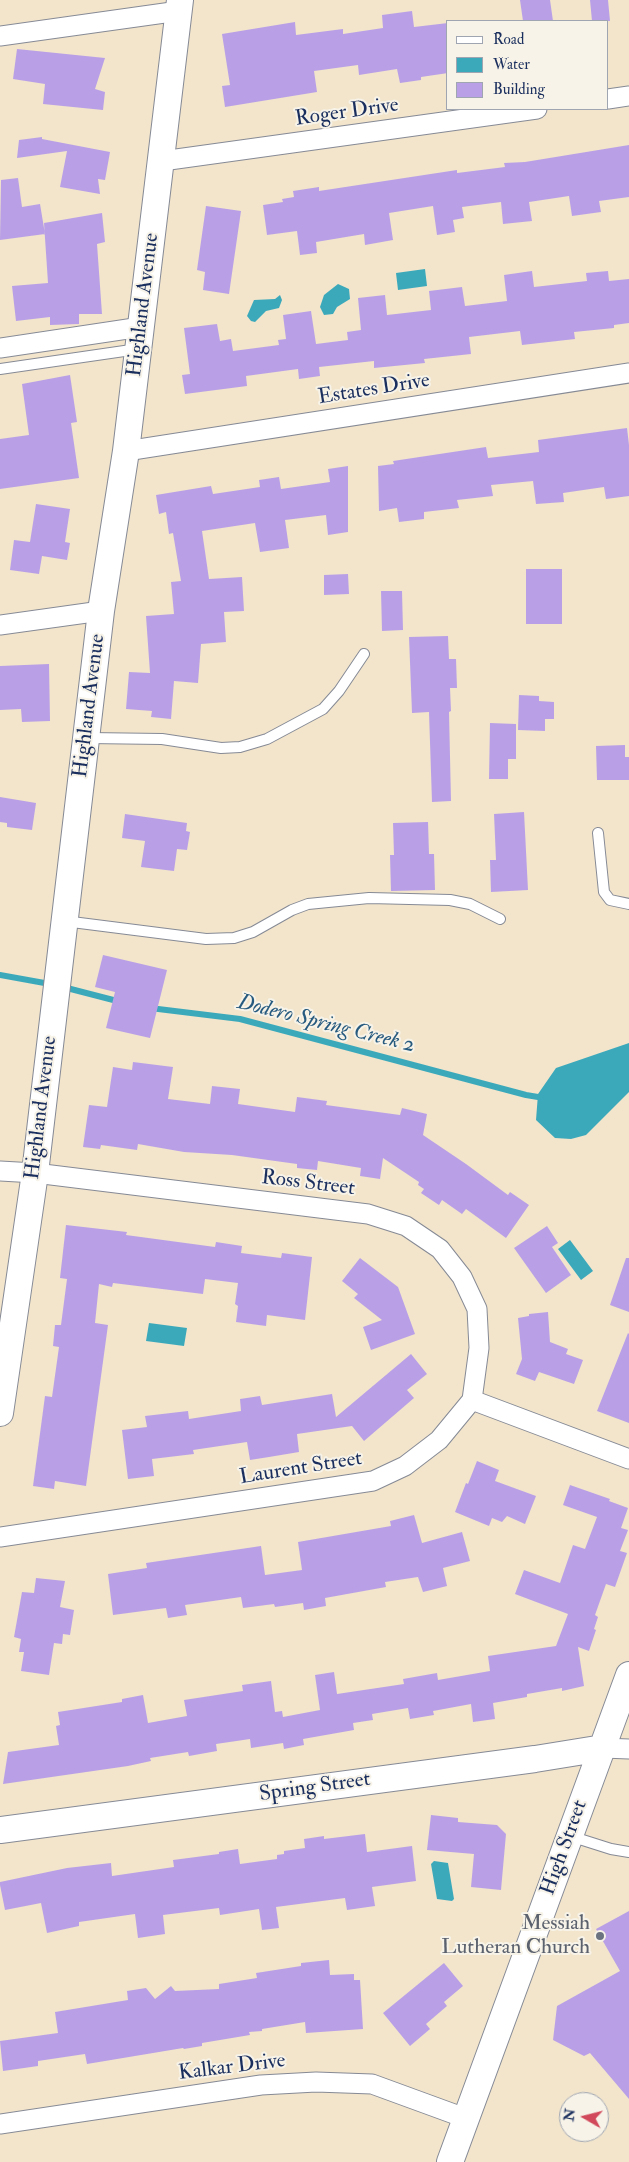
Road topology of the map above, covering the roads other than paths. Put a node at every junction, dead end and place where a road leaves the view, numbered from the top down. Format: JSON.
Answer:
{"nodes":[{"id":1,"x":179,"y":6,"type":"edge"},
{"id":2,"x":0,"y":36,"type":"edge"},
{"id":3,"x":629,"y":96,"type":"edge"},
{"id":4,"x":609,"y":99,"type":"edge"},
{"id":5,"x":530,"y":110,"type":"edge"},
{"id":6,"x":162,"y":161,"type":"junction"},
{"id":7,"x":140,"y":338,"type":"junction"},
{"id":8,"x":0,"y":348,"type":"edge"},
{"id":9,"x":0,"y":368,"type":"edge"},
{"id":10,"x":629,"y":373,"type":"edge"},
{"id":11,"x":126,"y":451,"type":"junction"},
{"id":12,"x":101,"y":611,"type":"junction"},
{"id":13,"x":0,"y":625,"type":"edge"},
{"id":14,"x":364,"y":654,"type":"dead end"},
{"id":15,"x":86,"y":738,"type":"junction"},
{"id":16,"x":598,"y":833,"type":"dead end"},
{"id":17,"x":629,"y":904,"type":"edge"},
{"id":18,"x":500,"y":919,"type":"dead end"},
{"id":19,"x":64,"y":921,"type":"junction"},
{"id":20,"x":0,"y":1171,"type":"edge"},
{"id":21,"x":35,"y":1173,"type":"junction"},
{"id":22,"x":472,"y":1400,"type":"junction"},
{"id":23,"x":0,"y":1413,"type":"edge"},
{"id":24,"x":629,"y":1459,"type":"edge"},
{"id":25,"x":0,"y":1537,"type":"edge"},
{"id":26,"x":629,"y":1675,"type":"edge"},
{"id":27,"x":603,"y":1748,"type":"junction"},
{"id":28,"x":629,"y":1749,"type":"edge"},
{"id":29,"x":0,"y":1830,"type":"edge"},
{"id":30,"x":569,"y":1836,"type":"junction"},
{"id":31,"x":629,"y":1852,"type":"edge"},
{"id":32,"x":465,"y":2118,"type":"junction"},
{"id":33,"x":0,"y":2124,"type":"edge"},
{"id":34,"x":450,"y":2162,"type":"edge"}],
"edges":[{"from":1,"to":2,"type":"street"},
{"from":1,"to":6,"type":"street","name":"Highland Avenue"},
{"from":3,"to":4,"type":"street"},
{"from":5,"to":6,"type":"street","name":"Roger Drive"},
{"from":6,"to":7,"type":"street","name":"Highland Avenue"},
{"from":7,"to":8,"type":"street"},
{"from":7,"to":9,"type":"lane"},
{"from":7,"to":11,"type":"street","name":"Highland Avenue"},
{"from":10,"to":11,"type":"street","name":"Estates Drive"},
{"from":11,"to":12,"type":"street","name":"Highland Avenue"},
{"from":12,"to":13,"type":"street"},
{"from":12,"to":15,"type":"street","name":"Highland Avenue"},
{"from":14,"to":15,"type":"lane"},
{"from":15,"to":19,"type":"street","name":"Highland Avenue"},
{"from":16,"to":17,"type":"lane"},
{"from":18,"to":19,"type":"lane"},
{"from":19,"to":21,"type":"street","name":"Highland Avenue"},
{"from":20,"to":21,"type":"street","name":"Ross Street"},
{"from":21,"to":22,"type":"street","name":"Ross Street"},
{"from":21,"to":23,"type":"street","name":"Highland Avenue"},
{"from":22,"to":24,"type":"street"},
{"from":22,"to":25,"type":"street","name":"Laurent Street"},
{"from":26,"to":27,"type":"street","name":"High Street"},
{"from":27,"to":28,"type":"street","name":"Spring Street"},
{"from":27,"to":29,"type":"street","name":"Spring Street"},
{"from":27,"to":30,"type":"street","name":"High Street"},
{"from":30,"to":31,"type":"lane"},
{"from":30,"to":32,"type":"street","name":"High Street"},
{"from":32,"to":33,"type":"street","name":"Kalkar Drive"},
{"from":32,"to":34,"type":"street","name":"High Street"}]}
